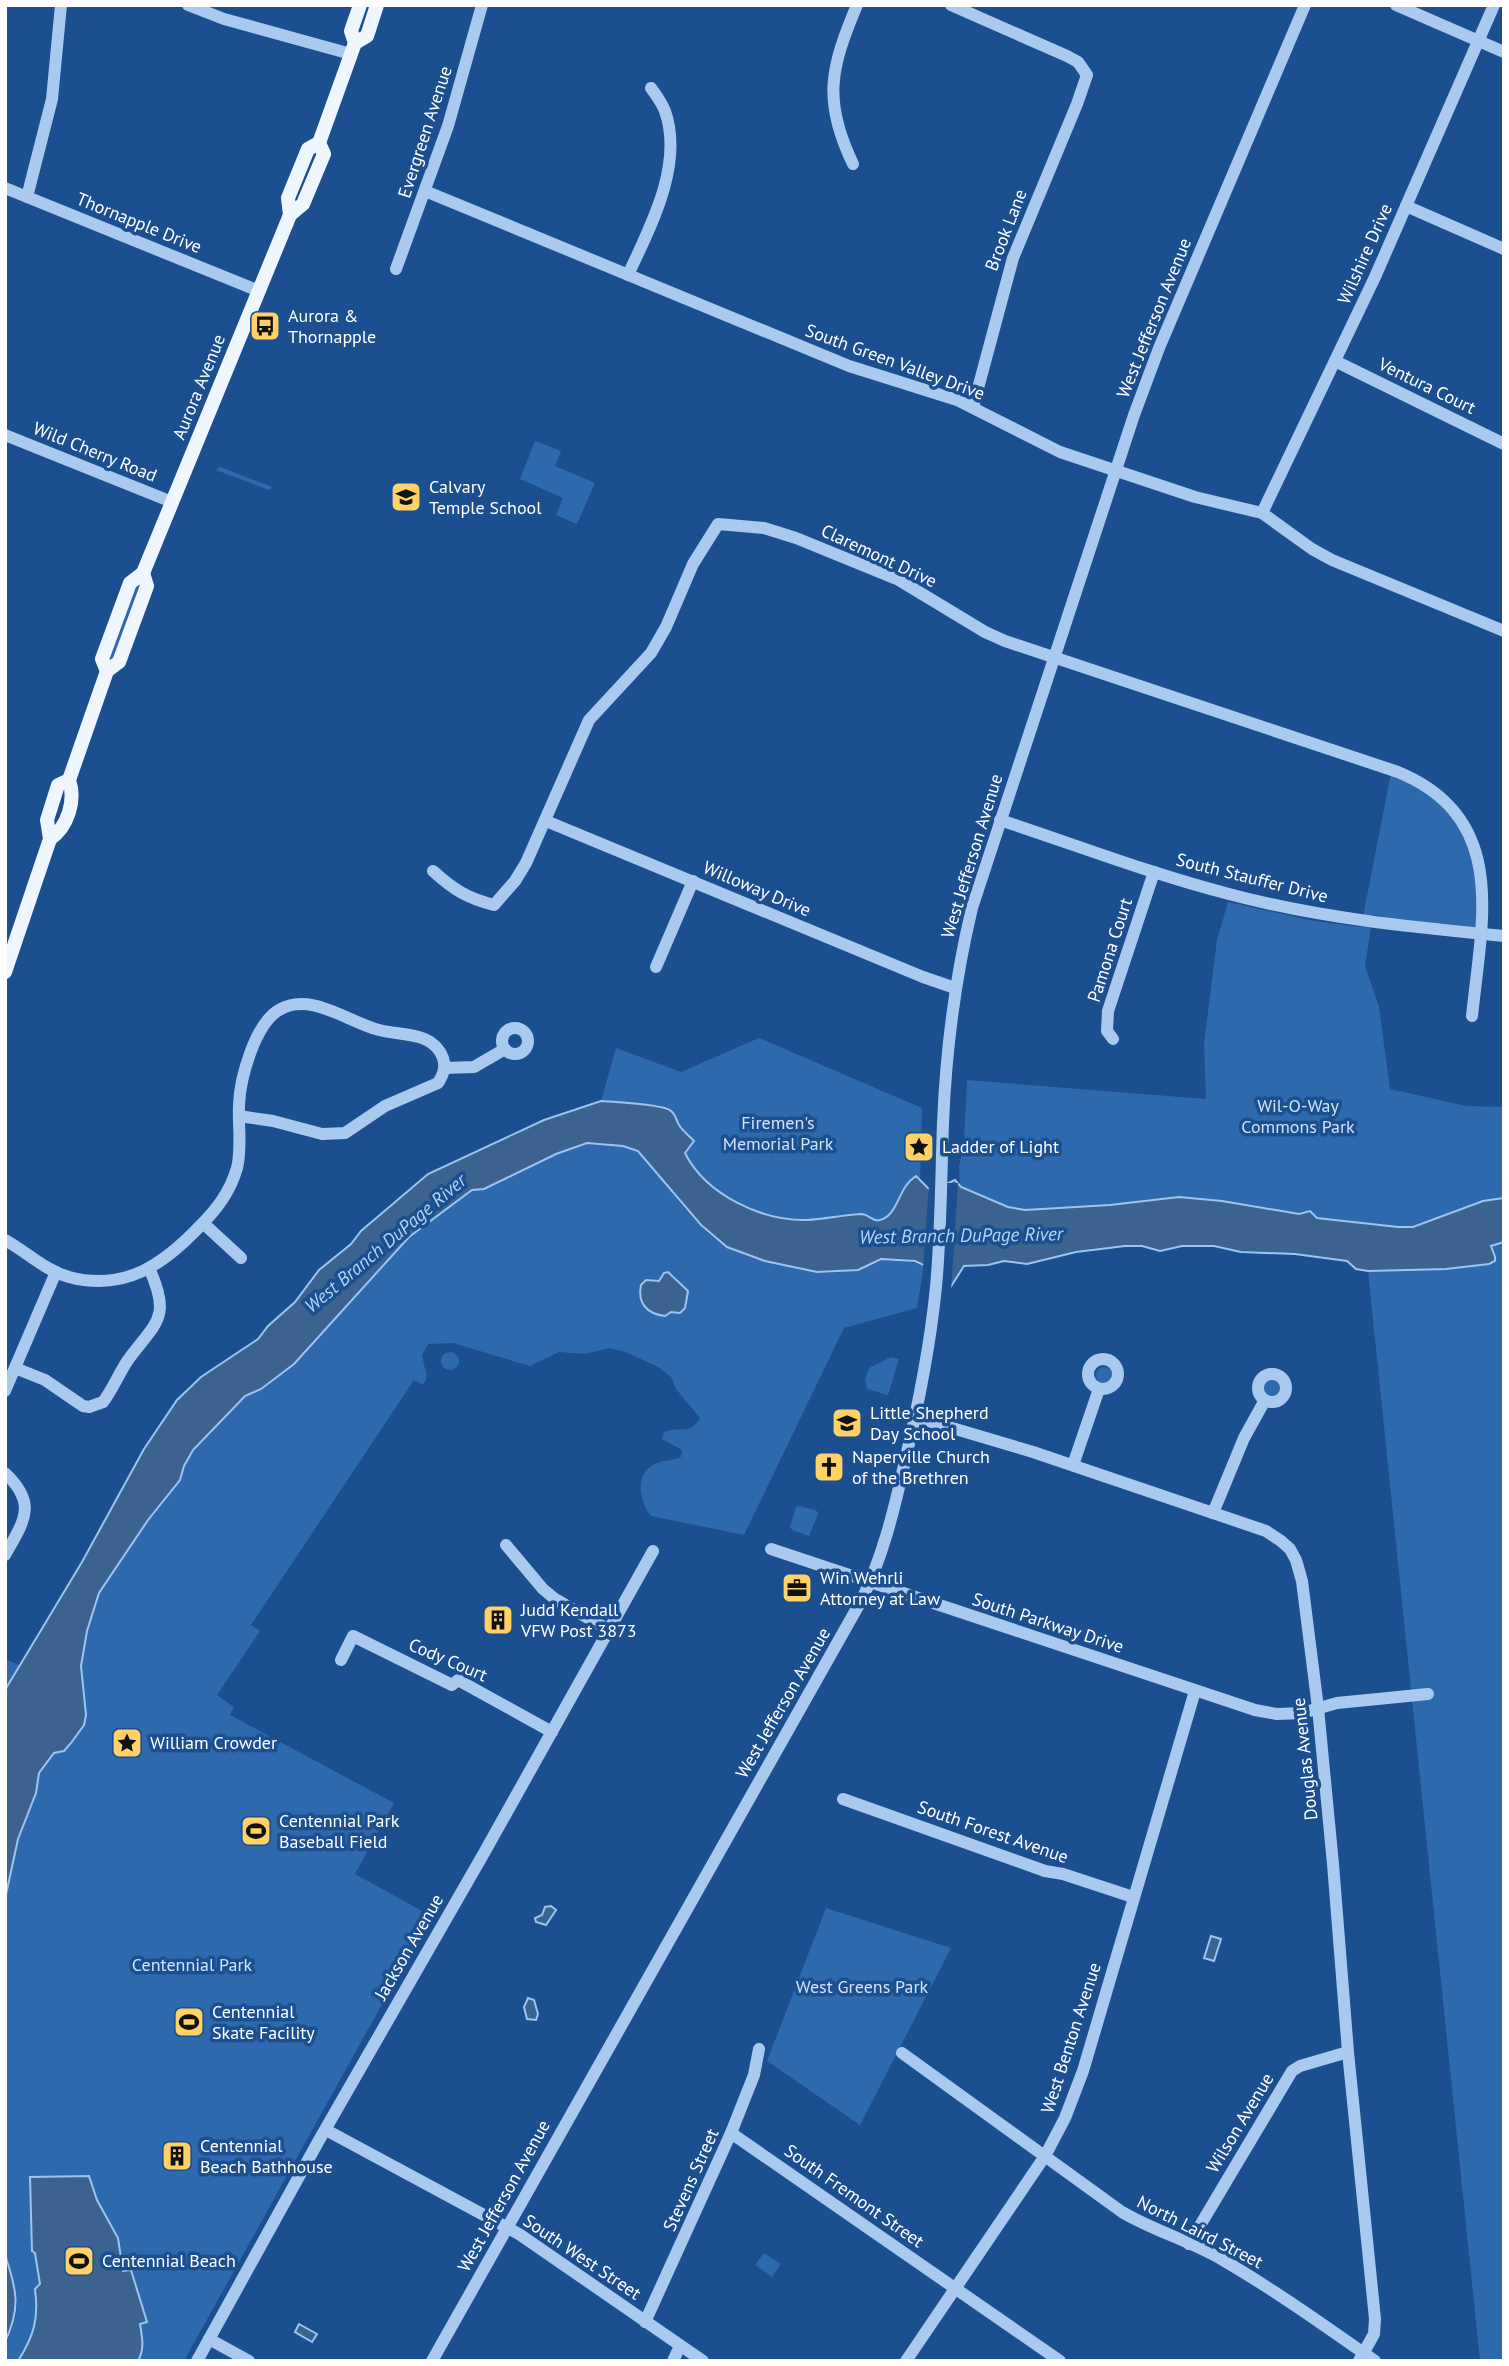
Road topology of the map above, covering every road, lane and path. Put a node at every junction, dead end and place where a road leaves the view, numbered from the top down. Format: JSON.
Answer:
{"nodes":[{"id":1,"x":61,"y":5,"type":"edge"},
{"id":2,"x":188,"y":5,"type":"edge"},
{"id":3,"x":360,"y":5,"type":"edge"},
{"id":4,"x":377,"y":5,"type":"edge"},
{"id":5,"x":482,"y":5,"type":"edge"},
{"id":6,"x":858,"y":5,"type":"edge"},
{"id":7,"x":951,"y":5,"type":"edge"},
{"id":8,"x":1305,"y":5,"type":"edge"},
{"id":9,"x":1396,"y":5,"type":"edge"},
{"id":10,"x":1494,"y":5,"type":"edge"},
{"id":11,"x":1478,"y":41,"type":"junction"},
{"id":12,"x":353,"y":49,"type":"junction"},
{"id":13,"x":1504,"y":52,"type":"edge"},
{"id":14,"x":651,"y":88,"type":"dead end"},
{"id":15,"x":853,"y":163,"type":"dead end"},
{"id":16,"x":5,"y":188,"type":"edge"},
{"id":17,"x":425,"y":191,"type":"junction"},
{"id":18,"x":27,"y":197,"type":"junction"},
{"id":19,"x":1406,"y":206,"type":"junction"},
{"id":20,"x":1504,"y":249,"type":"edge"},
{"id":21,"x":396,"y":269,"type":"dead end"},
{"id":22,"x":628,"y":275,"type":"junction"},
{"id":23,"x":259,"y":291,"type":"junction"},
{"id":24,"x":1335,"y":361,"type":"junction"},
{"id":25,"x":973,"y":407,"type":"junction"},
{"id":26,"x":5,"y":435,"type":"edge"},
{"id":27,"x":1504,"y":444,"type":"edge"},
{"id":28,"x":1116,"y":472,"type":"junction"},
{"id":29,"x":172,"y":502,"type":"junction"},
{"id":30,"x":1262,"y":513,"type":"junction"},
{"id":31,"x":1504,"y":631,"type":"edge"},
{"id":32,"x":1054,"y":657,"type":"junction"},
{"id":33,"x":1000,"y":820,"type":"junction"},
{"id":34,"x":546,"y":821,"type":"junction"},
{"id":35,"x":433,"y":871,"type":"dead end"},
{"id":36,"x":1154,"y":872,"type":"junction"},
{"id":37,"x":693,"y":881,"type":"junction"},
{"id":38,"x":1481,"y":934,"type":"junction"},
{"id":39,"x":11,"y":936,"type":"edge"},
{"id":40,"x":1504,"y":936,"type":"edge"},
{"id":41,"x":656,"y":967,"type":"dead end"},
{"id":42,"x":5,"y":972,"type":"edge"},
{"id":43,"x":955,"y":988,"type":"junction"},
{"id":44,"x":1472,"y":1016,"type":"dead end"},
{"id":45,"x":1113,"y":1039,"type":"dead end"},
{"id":46,"x":505,"y":1049,"type":"dead end"},
{"id":47,"x":445,"y":1068,"type":"junction"},
{"id":48,"x":239,"y":1116,"type":"junction"},
{"id":49,"x":203,"y":1223,"type":"junction"},
{"id":50,"x":5,"y":1240,"type":"edge"},
{"id":51,"x":242,"y":1258,"type":"dead end"},
{"id":52,"x":149,"y":1268,"type":"junction"},
{"id":53,"x":56,"y":1272,"type":"junction"},
{"id":54,"x":15,"y":1368,"type":"junction"},
{"id":55,"x":1099,"y":1389,"type":"dead end"},
{"id":56,"x":5,"y":1391,"type":"edge"},
{"id":57,"x":1265,"y":1400,"type":"dead end"},
{"id":58,"x":915,"y":1417,"type":"junction"},
{"id":59,"x":1073,"y":1465,"type":"junction"},
{"id":60,"x":5,"y":1473,"type":"edge"},
{"id":61,"x":1213,"y":1513,"type":"junction"},
{"id":62,"x":506,"y":1545,"type":"dead end"},
{"id":63,"x":771,"y":1549,"type":"dead end"},
{"id":64,"x":653,"y":1550,"type":"dead end"},
{"id":65,"x":5,"y":1555,"type":"edge"},
{"id":66,"x":869,"y":1583,"type":"junction"},
{"id":67,"x":609,"y":1630,"type":"junction"},
{"id":68,"x":341,"y":1660,"type":"dead end"},
{"id":69,"x":1195,"y":1691,"type":"junction"},
{"id":70,"x":1428,"y":1694,"type":"dead end"},
{"id":71,"x":1318,"y":1708,"type":"junction"},
{"id":72,"x":552,"y":1732,"type":"junction"},
{"id":73,"x":843,"y":1799,"type":"dead end"},
{"id":74,"x":1133,"y":1898,"type":"junction"},
{"id":75,"x":759,"y":2049,"type":"dead end"},
{"id":76,"x":1348,"y":2052,"type":"junction"},
{"id":77,"x":902,"y":2053,"type":"dead end"},
{"id":78,"x":326,"y":2130,"type":"junction"},
{"id":79,"x":731,"y":2133,"type":"junction"},
{"id":80,"x":1045,"y":2156,"type":"junction"},
{"id":81,"x":506,"y":2227,"type":"junction"},
{"id":82,"x":1189,"y":2244,"type":"junction"},
{"id":83,"x":956,"y":2288,"type":"junction"},
{"id":84,"x":645,"y":2322,"type":"junction"},
{"id":85,"x":209,"y":2339,"type":"junction"},
{"id":86,"x":680,"y":2346,"type":"junction"},
{"id":87,"x":1366,"y":2358,"type":"edge"},
{"id":88,"x":197,"y":2361,"type":"edge"},
{"id":89,"x":249,"y":2361,"type":"edge"},
{"id":90,"x":432,"y":2361,"type":"edge"},
{"id":91,"x":673,"y":2361,"type":"edge"},
{"id":92,"x":703,"y":2361,"type":"edge"},
{"id":93,"x":906,"y":2361,"type":"edge"},
{"id":94,"x":1060,"y":2361,"type":"edge"}],
"edges":[{"from":1,"to":18,"type":"street"},
{"from":2,"to":12,"type":"street"},
{"from":3,"to":12,"type":"main road","name":"Aurora Avenue"},
{"from":4,"to":12,"type":"main road","name":"Aurora Avenue"},
{"from":5,"to":17,"type":"street","name":"Evergreen Avenue"},
{"from":6,"to":15,"type":"street"},
{"from":7,"to":25,"type":"street","name":"Brook Lane"},
{"from":8,"to":28,"type":"street","name":"West Jefferson Avenue"},
{"from":9,"to":11,"type":"street"},
{"from":10,"to":11,"type":"street","name":"Wilshire Drive"},
{"from":11,"to":13,"type":"street"},
{"from":11,"to":19,"type":"street","name":"Wilshire Drive"},
{"from":12,"to":23,"type":"main road","name":"Aurora Avenue"},
{"from":14,"to":22,"type":"street"},
{"from":16,"to":18,"type":"street","name":"Thornapple Drive"},
{"from":17,"to":21,"type":"street","name":"Evergreen Avenue"},
{"from":17,"to":22,"type":"street","name":"South Green Valley Drive"},
{"from":18,"to":23,"type":"street","name":"Thornapple Drive"},
{"from":19,"to":20,"type":"street"},
{"from":19,"to":24,"type":"street","name":"Wilshire Drive"},
{"from":22,"to":25,"type":"street","name":"South Green Valley Drive"},
{"from":23,"to":29,"type":"main road","name":"Aurora Avenue"},
{"from":24,"to":27,"type":"street","name":"Ventura Court"},
{"from":24,"to":30,"type":"street","name":"Wilshire Drive"},
{"from":25,"to":28,"type":"street","name":"South Green Valley Drive"},
{"from":26,"to":29,"type":"street","name":"Wild Cherry Road"},
{"from":28,"to":30,"type":"street","name":"South Green Valley Drive"},
{"from":28,"to":32,"type":"street","name":"West Jefferson Avenue"},
{"from":29,"to":39,"type":"main road","name":"Aurora Avenue"},
{"from":30,"to":31,"type":"street","name":"South Green Valley Drive"},
{"from":32,"to":33,"type":"street","name":"West Jefferson Avenue"},
{"from":32,"to":34,"type":"street","name":"Claremont Drive"},
{"from":32,"to":38,"type":"street","name":"Claremont Drive"},
{"from":33,"to":36,"type":"street","name":"South Stauffer Drive"},
{"from":33,"to":43,"type":"street","name":"West Jefferson Avenue"},
{"from":34,"to":35,"type":"street","name":"Claremont Drive"},
{"from":34,"to":37,"type":"street","name":"Willoway Drive"},
{"from":36,"to":38,"type":"street","name":"South Stauffer Drive"},
{"from":36,"to":45,"type":"street","name":"Pamona Court"},
{"from":37,"to":41,"type":"street"},
{"from":37,"to":43,"type":"street","name":"Willoway Drive"},
{"from":38,"to":40,"type":"street","name":"South Stauffer Drive"},
{"from":38,"to":44,"type":"street","name":"Claremont Drive"},
{"from":39,"to":42,"type":"main road","name":"Aurora Avenue"},
{"from":43,"to":58,"type":"street","name":"West Jefferson Avenue"},
{"from":46,"to":47,"type":"street"},
{"from":47,"to":48,"type":"street"},
{"from":47,"to":48,"type":"street"},
{"from":48,"to":49,"type":"street"},
{"from":49,"to":51,"type":"street"},
{"from":49,"to":52,"type":"street"},
{"from":50,"to":53,"type":"street"},
{"from":52,"to":53,"type":"street"},
{"from":52,"to":54,"type":"street"},
{"from":53,"to":54,"type":"street"},
{"from":54,"to":56,"type":"street"},
{"from":55,"to":59,"type":"street"},
{"from":57,"to":61,"type":"street"},
{"from":58,"to":59,"type":"street","name":"Douglas Avenue"},
{"from":58,"to":66,"type":"street","name":"West Jefferson Avenue"},
{"from":59,"to":61,"type":"street","name":"Douglas Avenue"},
{"from":60,"to":65,"type":"street"},
{"from":61,"to":71,"type":"street","name":"Douglas Avenue"},
{"from":62,"to":67,"type":"street"},
{"from":63,"to":66,"type":"street","name":"South Parkway Drive"},
{"from":64,"to":67,"type":"street","name":"Jackson Avenue"},
{"from":66,"to":69,"type":"street","name":"South Parkway Drive"},
{"from":66,"to":81,"type":"street","name":"West Jefferson Avenue"},
{"from":67,"to":72,"type":"street","name":"Jackson Avenue"},
{"from":68,"to":72,"type":"street","name":"Cody Court"},
{"from":69,"to":71,"type":"street","name":"South Parkway Drive"},
{"from":69,"to":74,"type":"street","name":"West Benton Avenue"},
{"from":70,"to":71,"type":"street","name":"South Parkway Drive"},
{"from":71,"to":76,"type":"street","name":"Douglas Avenue"},
{"from":72,"to":78,"type":"street","name":"Jackson Avenue"},
{"from":73,"to":74,"type":"street","name":"South Forest Avenue"},
{"from":74,"to":80,"type":"street","name":"West Benton Avenue"},
{"from":75,"to":79,"type":"street","name":"Stevens Street"},
{"from":76,"to":82,"type":"street","name":"Wilson Avenue"},
{"from":76,"to":87,"type":"street","name":"Douglas Avenue"},
{"from":77,"to":80,"type":"street","name":"North Laird Street"},
{"from":78,"to":81,"type":"street","name":"South West Street"},
{"from":78,"to":85,"type":"street","name":"Jackson Avenue"},
{"from":79,"to":83,"type":"street","name":"South Fremont Street"},
{"from":79,"to":84,"type":"street","name":"Stevens Street"},
{"from":80,"to":82,"type":"street","name":"North Laird Street"},
{"from":80,"to":83,"type":"street","name":"West Benton Avenue"},
{"from":81,"to":84,"type":"street","name":"South West Street"},
{"from":81,"to":90,"type":"street","name":"West Jefferson Avenue"},
{"from":82,"to":87,"type":"street","name":"North Laird Street"},
{"from":83,"to":93,"type":"street","name":"West Benton Avenue"},
{"from":83,"to":94,"type":"street","name":"South Fremont Street"},
{"from":84,"to":86,"type":"street","name":"South West Street"},
{"from":85,"to":88,"type":"street","name":"Jackson Avenue"},
{"from":85,"to":89,"type":"street"},
{"from":86,"to":91,"type":"street"},
{"from":86,"to":92,"type":"street","name":"South West Street"}]}
